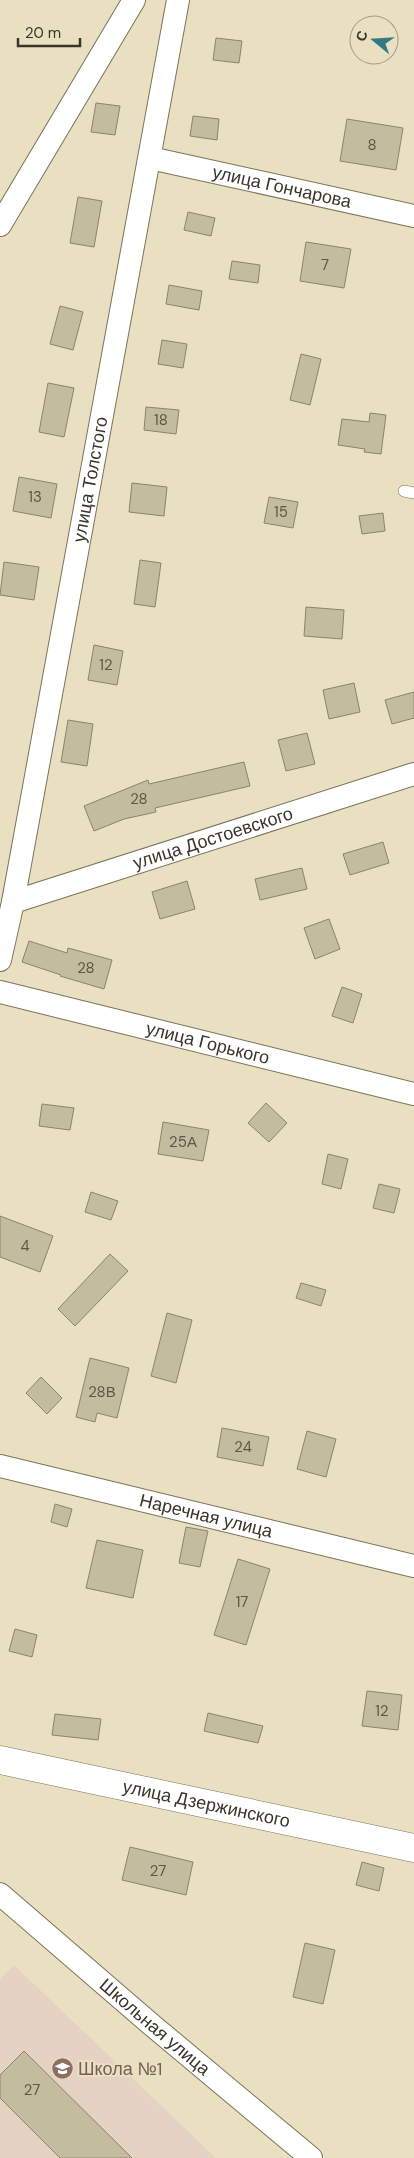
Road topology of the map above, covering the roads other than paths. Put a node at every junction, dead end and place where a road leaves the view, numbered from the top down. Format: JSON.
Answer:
{"nodes":[{"id":1,"x":134,"y":0,"type":"edge"},
{"id":2,"x":178,"y":0,"type":"edge"},
{"id":3,"x":150,"y":158,"type":"junction"},
{"id":4,"x":414,"y":216,"type":"edge"},
{"id":5,"x":0,"y":225,"type":"edge"},
{"id":6,"x":414,"y":774,"type":"edge"},
{"id":7,"x":7,"y":903,"type":"edge"},
{"id":8,"x":0,"y":960,"type":"edge"},
{"id":9,"x":0,"y":992,"type":"edge"},
{"id":10,"x":414,"y":1094,"type":"edge"},
{"id":11,"x":0,"y":1466,"type":"edge"},
{"id":12,"x":414,"y":1566,"type":"edge"},
{"id":13,"x":0,"y":1760,"type":"edge"},
{"id":14,"x":414,"y":1848,"type":"edge"},
{"id":15,"x":0,"y":1894,"type":"edge"},
{"id":16,"x":311,"y":2158,"type":"edge"}],
"edges":[{"from":1,"to":5,"type":"street"},
{"from":2,"to":3,"type":"street","name":"улица Толстого"},
{"from":3,"to":4,"type":"street","name":"улица Гончарова"},
{"from":3,"to":7,"type":"street","name":"улица Толстого"},
{"from":6,"to":7,"type":"street","name":"улица Достоевского"},
{"from":7,"to":8,"type":"street","name":"улица Толстого"},
{"from":9,"to":10,"type":"street","name":"улица Горького"},
{"from":11,"to":12,"type":"street","name":"Наречная улица"},
{"from":13,"to":14,"type":"street","name":"улица Дзержинского"},
{"from":15,"to":16,"type":"street","name":"Школьная улица"}]}
